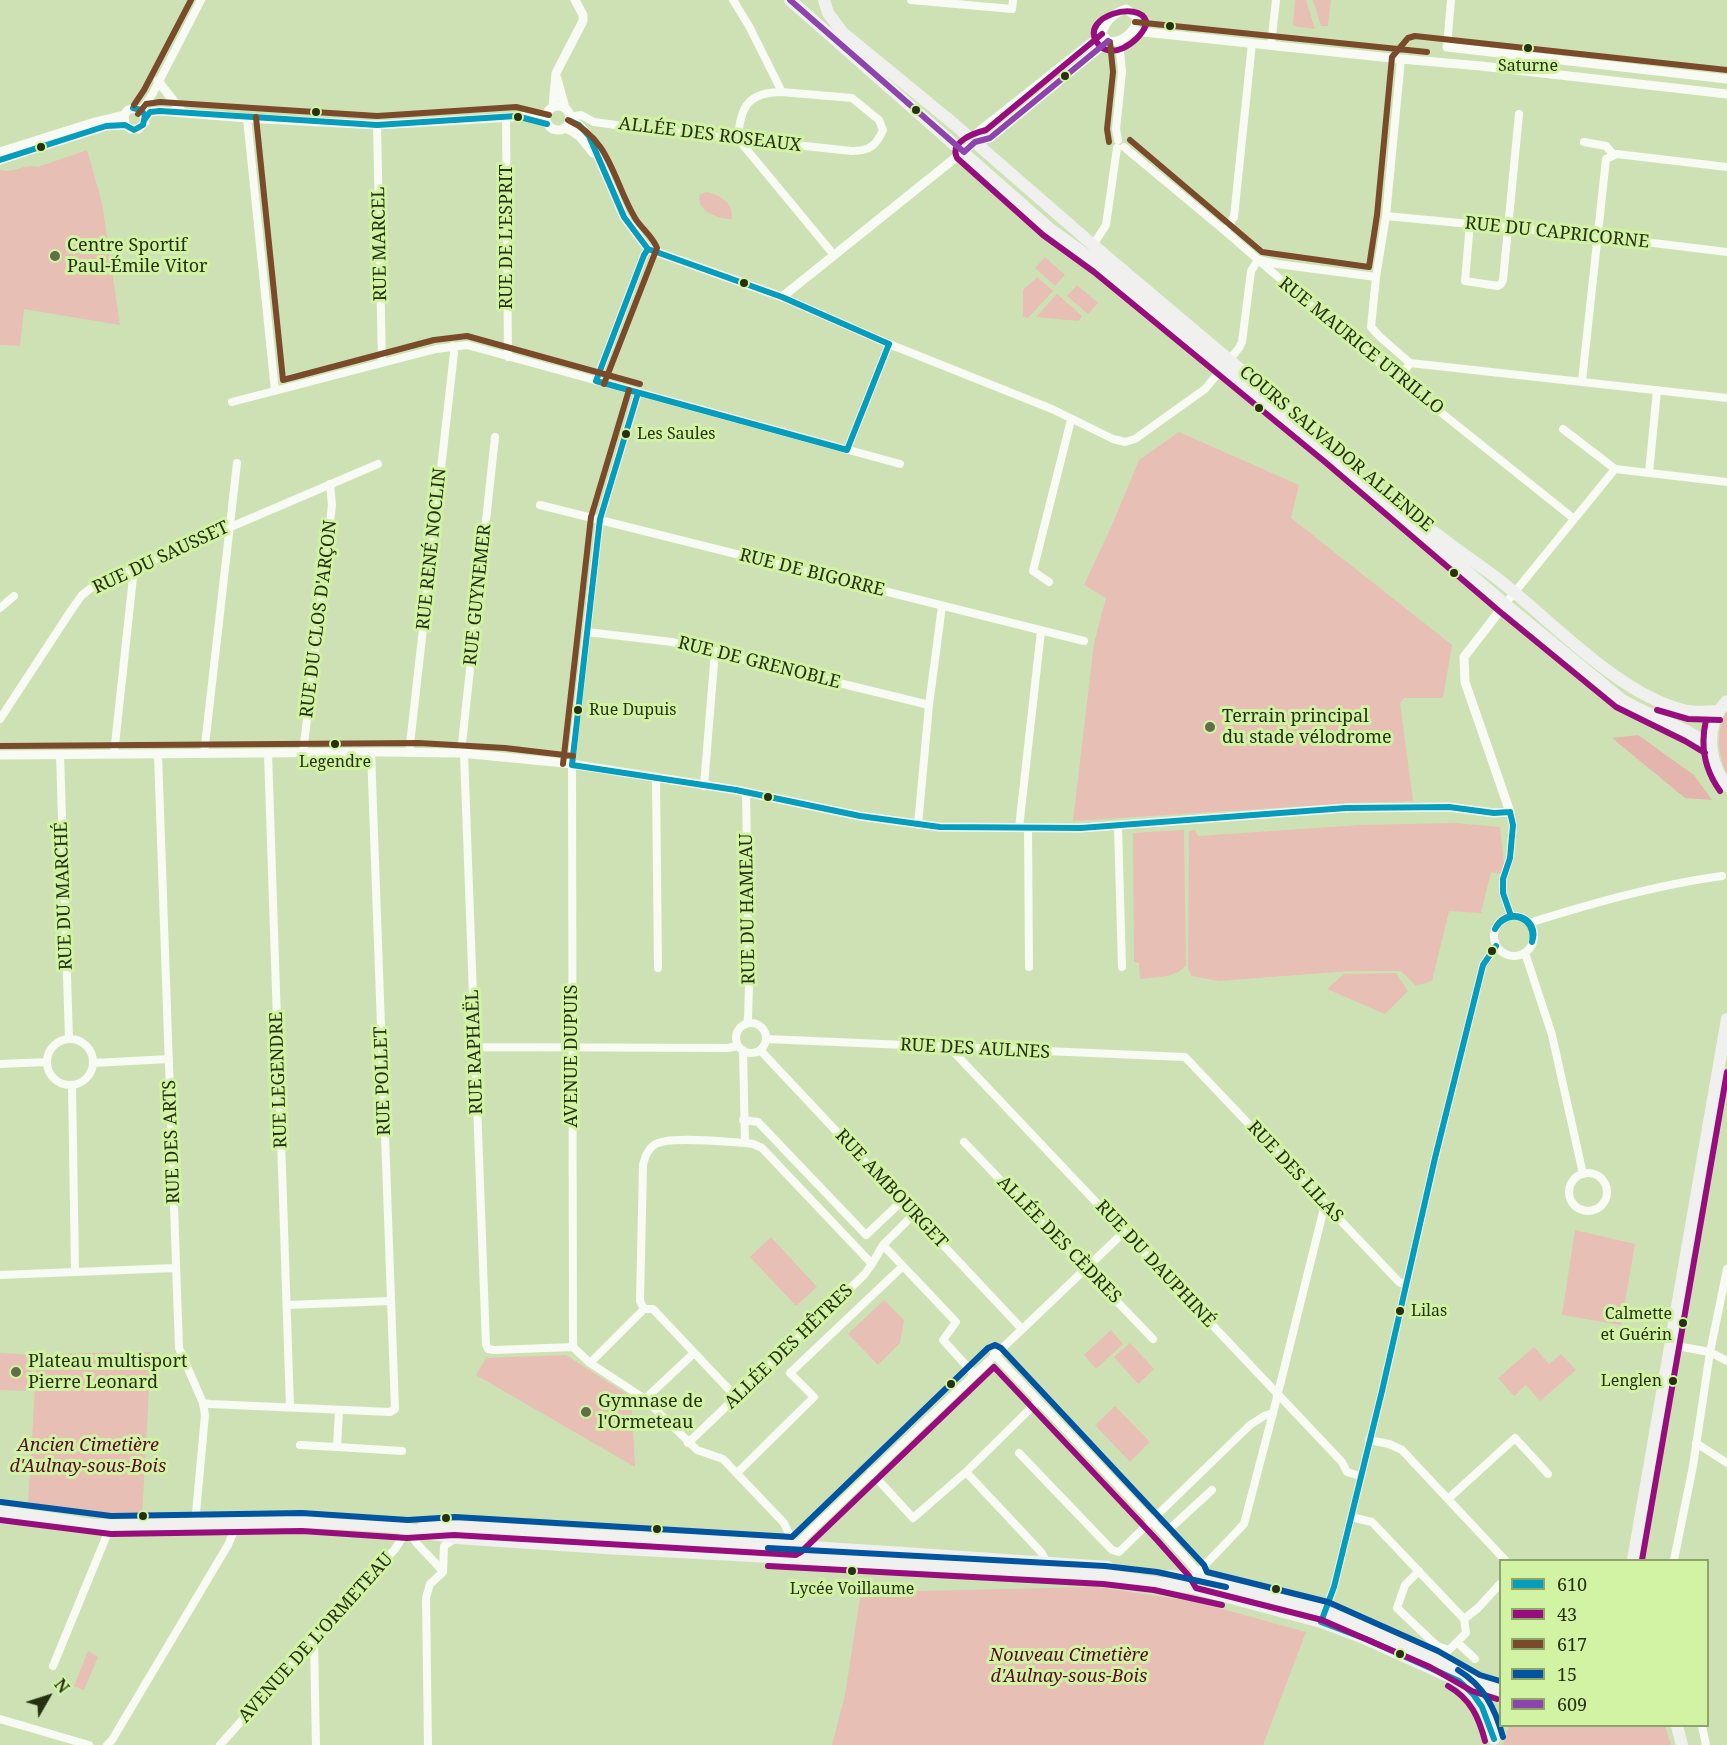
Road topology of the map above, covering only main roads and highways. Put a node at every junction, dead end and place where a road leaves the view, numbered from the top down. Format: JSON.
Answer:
{"nodes":[{"id":1,"x":790,"y":0,"type":"edge"},
{"id":2,"x":824,"y":0,"type":"edge"},
{"id":3,"x":1226,"y":364,"type":"junction"},
{"id":4,"x":1723,"y":706,"type":"edge"},
{"id":5,"x":1710,"y":746,"type":"junction"},
{"id":6,"x":1727,"y":786,"type":"edge"},
{"id":7,"x":1727,"y":1019,"type":"edge"},
{"id":8,"x":0,"y":1511,"type":"edge"},
{"id":9,"x":442,"y":1541,"type":"junction"},
{"id":10,"x":1633,"y":1559,"type":"edge"},
{"id":11,"x":1323,"y":1616,"type":"junction"},
{"id":12,"x":1499,"y":1690,"type":"edge"},
{"id":13,"x":1499,"y":1725,"type":"edge"},
{"id":14,"x":1678,"y":1727,"type":"edge"},
{"id":15,"x":1494,"y":1742,"type":"edge"},
{"id":16,"x":1682,"y":1745,"type":"edge"}],
"edges":[{"from":1,"to":3,"type":"main road","name":"COURS SALVADOR ALLENDE"},
{"from":2,"to":3,"type":"main road","name":"COURS SALVADOR ALLENDE"},
{"from":3,"to":4,"type":"main road","name":"COURS SALVADOR ALLENDE"},
{"from":3,"to":5,"type":"main road","name":"COURS SALVADOR ALLENDE"},
{"from":4,"to":5,"type":"main road"},
{"from":5,"to":6,"type":"main road"},
{"from":7,"to":10,"type":"main road"},
{"from":8,"to":9,"type":"main road"},
{"from":9,"to":11,"type":"main road"},
{"from":9,"to":11,"type":"main road"},
{"from":11,"to":12,"type":"main road"},
{"from":11,"to":15,"type":"main road"},
{"from":13,"to":15,"type":"main road"},
{"from":14,"to":16,"type":"main road"}]}
